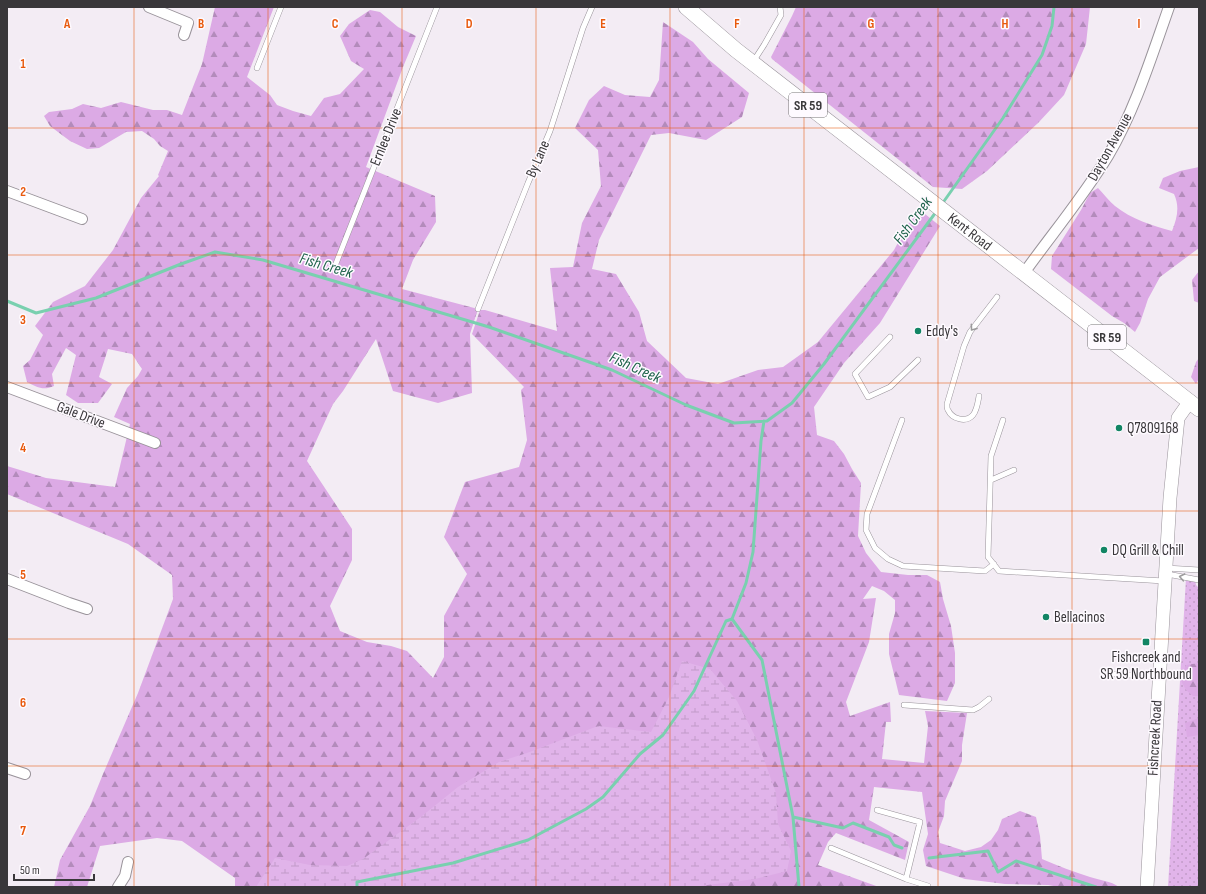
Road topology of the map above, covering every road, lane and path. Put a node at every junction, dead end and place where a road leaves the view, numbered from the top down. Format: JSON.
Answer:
{"nodes":[{"id":1,"x":149,"y":7,"type":"edge"},
{"id":2,"x":281,"y":7,"type":"edge"},
{"id":3,"x":437,"y":7,"type":"edge"},
{"id":4,"x":592,"y":7,"type":"edge"},
{"id":5,"x":686,"y":7,"type":"edge"},
{"id":6,"x":780,"y":7,"type":"edge"},
{"id":7,"x":1169,"y":7,"type":"edge"},
{"id":8,"x":184,"y":35,"type":"dead end"},
{"id":9,"x":753,"y":62,"type":"junction"},
{"id":10,"x":257,"y":68,"type":"dead end"},
{"id":11,"x":7,"y":191,"type":"edge"},
{"id":12,"x":82,"y":219,"type":"dead end"},
{"id":13,"x":335,"y":266,"type":"dead end"},
{"id":14,"x":1024,"y":273,"type":"junction"},
{"id":15,"x":997,"y":297,"type":"dead end"},
{"id":16,"x":478,"y":309,"type":"dead end"},
{"id":17,"x":890,"y":337,"type":"dead end"},
{"id":18,"x":918,"y":360,"type":"dead end"},
{"id":19,"x":7,"y":387,"type":"edge"},
{"id":20,"x":980,"y":396,"type":"dead end"},
{"id":21,"x":1194,"y":405,"type":"edge"},
{"id":22,"x":902,"y":420,"type":"dead end"},
{"id":23,"x":1003,"y":420,"type":"dead end"},
{"id":24,"x":155,"y":443,"type":"dead end"},
{"id":25,"x":1014,"y":470,"type":"dead end"},
{"id":26,"x":991,"y":480,"type":"junction"},
{"id":27,"x":994,"y":564,"type":"junction"},
{"id":28,"x":1199,"y":570,"type":"edge"},
{"id":29,"x":1165,"y":574,"type":"junction"},
{"id":30,"x":7,"y":579,"type":"edge"},
{"id":31,"x":1199,"y":580,"type":"edge"},
{"id":32,"x":87,"y":609,"type":"dead end"},
{"id":33,"x":1113,"y":674,"type":"dead end"},
{"id":34,"x":1159,"y":677,"type":"junction"},
{"id":35,"x":989,"y":699,"type":"dead end"},
{"id":36,"x":904,"y":705,"type":"dead end"},
{"id":37,"x":7,"y":768,"type":"edge"},
{"id":38,"x":26,"y":774,"type":"dead end"},
{"id":39,"x":877,"y":810,"type":"dead end"},
{"id":40,"x":831,"y":848,"type":"dead end"},
{"id":41,"x":128,"y":862,"type":"dead end"},
{"id":42,"x":906,"y":879,"type":"junction"},
{"id":43,"x":118,"y":887,"type":"edge"},
{"id":44,"x":929,"y":887,"type":"edge"},
{"id":45,"x":1147,"y":887,"type":"edge"}],
"edges":[{"from":1,"to":8,"type":"street"},
{"from":2,"to":10,"type":"lane"},
{"from":3,"to":13,"type":"lane","name":"Ernlee Drive"},
{"from":4,"to":16,"type":"lane","name":"By Lane"},
{"from":5,"to":9,"type":"main road","name":"Kent Road","number":"SR 59"},
{"from":6,"to":9,"type":"lane"},
{"from":7,"to":14,"type":"street","name":"Dayton Avenue"},
{"from":9,"to":14,"type":"main road","name":"Kent Road","number":"SR 59"},
{"from":11,"to":12,"type":"street"},
{"from":14,"to":21,"type":"main road","name":"Kent Road","number":"SR 59"},
{"from":15,"to":20,"type":"lane","one_way":true},
{"from":17,"to":18,"type":"lane"},
{"from":19,"to":24,"type":"street","name":"Gale Drive"},
{"from":21,"to":29,"type":"main road","name":"Fishcreek Road"},
{"from":22,"to":27,"type":"lane"},
{"from":23,"to":26,"type":"lane"},
{"from":25,"to":26,"type":"lane"},
{"from":26,"to":27,"type":"lane"},
{"from":27,"to":29,"type":"lane"},
{"from":28,"to":29,"type":"lane"},
{"from":31,"to":29,"type":"lane","one_way":true},
{"from":29,"to":34,"type":"main road","name":"Fishcreek Road"},
{"from":30,"to":32,"type":"street"},
{"from":33,"to":34,"type":"lane"},
{"from":34,"to":45,"type":"main road","name":"Fishcreek Road"},
{"from":35,"to":36,"type":"lane"},
{"from":37,"to":38,"type":"street"},
{"from":39,"to":42,"type":"lane"},
{"from":40,"to":42,"type":"lane"},
{"from":41,"to":43,"type":"street"},
{"from":42,"to":44,"type":"lane"}]}
